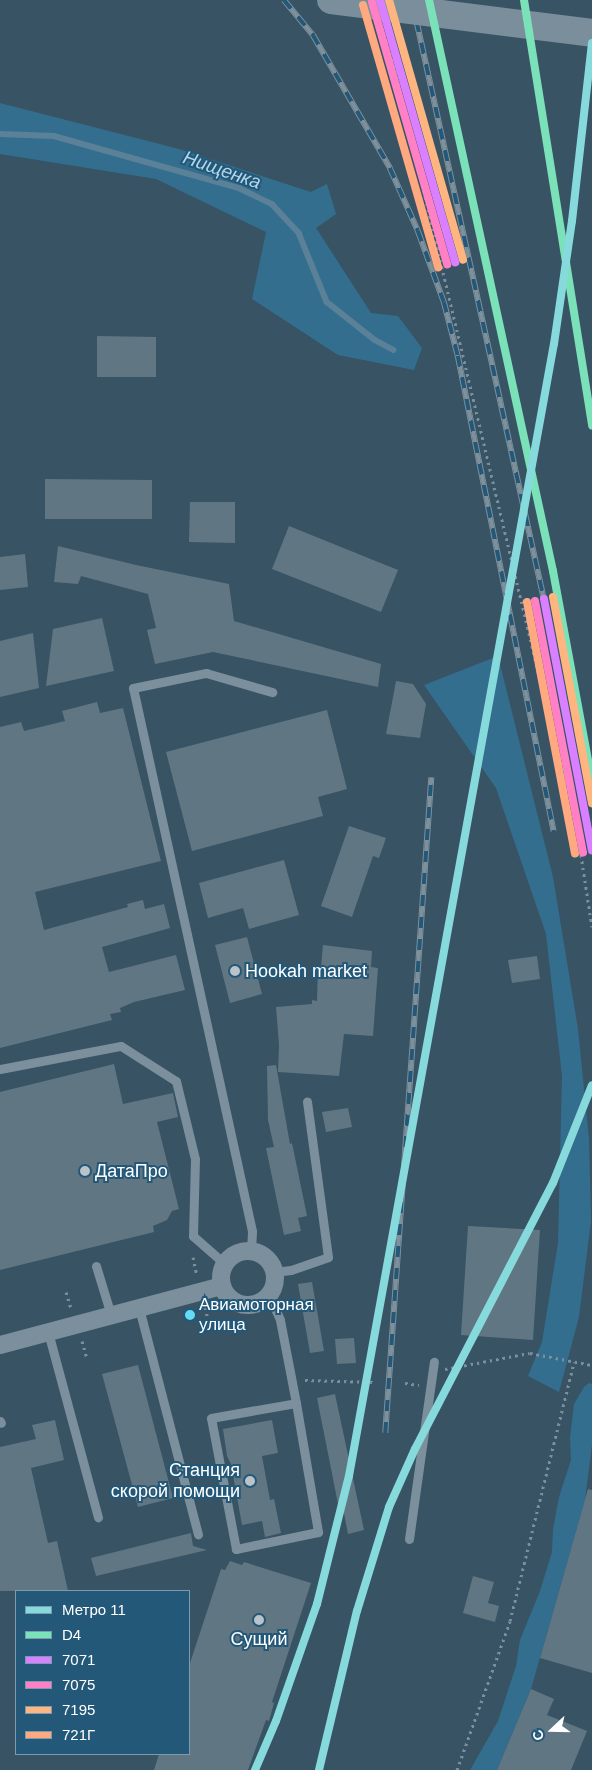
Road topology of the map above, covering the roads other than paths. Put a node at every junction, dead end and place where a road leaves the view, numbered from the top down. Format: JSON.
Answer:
{"nodes":[{"id":1,"x":331,"y":0,"type":"edge"},
{"id":2,"x":592,"y":33,"type":"edge"},
{"id":3,"x":272,"y":692,"type":"dead end"},
{"id":4,"x":0,"y":1070,"type":"edge"},
{"id":5,"x":307,"y":1101,"type":"dead end"},
{"id":6,"x":251,"y":1251,"type":"junction"},
{"id":7,"x":225,"y":1264,"type":"junction"},
{"id":8,"x":96,"y":1266,"type":"dead end"},
{"id":9,"x":274,"y":1272,"type":"junction"},
{"id":10,"x":222,"y":1286,"type":"junction"},
{"id":11,"x":269,"y":1295,"type":"junction"},
{"id":12,"x":139,"y":1308,"type":"junction"},
{"id":13,"x":111,"y":1315,"type":"junction"},
{"id":14,"x":48,"y":1332,"type":"junction"},
{"id":15,"x":0,"y":1345,"type":"edge"},
{"id":16,"x":433,"y":1366,"type":"road end"},
{"id":17,"x":296,"y":1403,"type":"junction"},
{"id":18,"x":98,"y":1517,"type":"dead end"},
{"id":19,"x":198,"y":1534,"type":"dead end"},
{"id":20,"x":409,"y":1539,"type":"dead end"}],
"edges":[{"from":1,"to":2,"type":"main road","bridge":true},
{"from":3,"to":6,"type":"lane"},
{"from":4,"to":7,"type":"lane"},
{"from":5,"to":9,"type":"lane"},
{"from":6,"to":7,"type":"street"},
{"from":6,"to":9,"type":"street"},
{"from":7,"to":10,"type":"street"},
{"from":8,"to":13,"type":"lane"},
{"from":9,"to":11,"type":"street"},
{"from":10,"to":11,"type":"street"},
{"from":10,"to":12,"type":"street"},
{"from":11,"to":17,"type":"lane"},
{"from":12,"to":13,"type":"street"},
{"from":12,"to":19,"type":"lane"},
{"from":13,"to":14,"type":"street"},
{"from":14,"to":15,"type":"street"},
{"from":14,"to":18,"type":"lane"},
{"from":16,"to":20,"type":"lane"},
{"from":17,"to":17,"type":"lane"}]}
